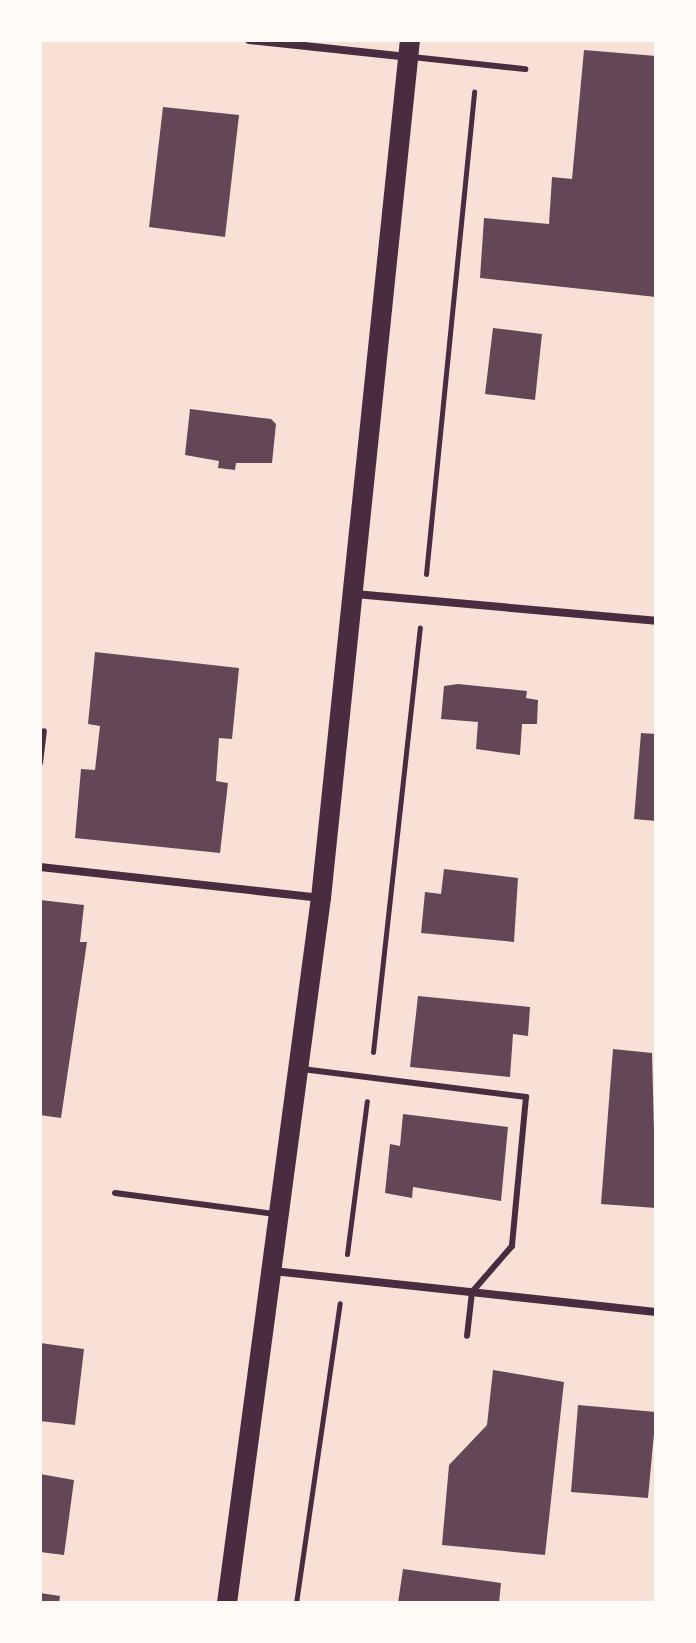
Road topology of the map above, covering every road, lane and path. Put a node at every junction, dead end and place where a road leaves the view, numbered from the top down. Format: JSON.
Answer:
{"nodes":[{"id":1,"x":249,"y":40,"type":"edge"},
{"id":2,"x":409,"y":49,"type":"edge"},
{"id":3,"x":477,"y":64,"type":"junction"},
{"id":4,"x":525,"y":69,"type":"dead end"},
{"id":5,"x":355,"y":594,"type":"junction"},
{"id":6,"x":423,"y":600,"type":"junction"},
{"id":7,"x":656,"y":621,"type":"edge"},
{"id":8,"x":44,"y":731,"type":"dead end"},
{"id":9,"x":40,"y":763,"type":"edge"},
{"id":10,"x":40,"y":867,"type":"edge"},
{"id":11,"x":321,"y":898,"type":"junction"},
{"id":12,"x":298,"y":1069,"type":"junction"},
{"id":13,"x":370,"y":1078,"type":"junction"},
{"id":14,"x":115,"y":1193,"type":"dead end"},
{"id":15,"x":279,"y":1215,"type":"junction"},
{"id":16,"x":272,"y":1271,"type":"junction"},
{"id":17,"x":344,"y":1279,"type":"junction"},
{"id":18,"x":472,"y":1292,"type":"junction"},
{"id":19,"x":656,"y":1312,"type":"edge"},
{"id":20,"x":467,"y":1336,"type":"dead end"},
{"id":21,"x":227,"y":1603,"type":"edge"},
{"id":22,"x":296,"y":1603,"type":"edge"}],
"edges":[{"from":1,"to":2,"type":"street"},
{"from":2,"to":3,"type":"lane"},
{"from":2,"to":5,"type":"main road"},
{"from":3,"to":4,"type":"lane"},
{"from":3,"to":6,"type":"path"},
{"from":5,"to":6,"type":"street"},
{"from":5,"to":11,"type":"main road"},
{"from":6,"to":7,"type":"street"},
{"from":6,"to":13,"type":"path"},
{"from":8,"to":9,"type":"lane"},
{"from":10,"to":11,"type":"street"},
{"from":11,"to":12,"type":"main road"},
{"from":12,"to":13,"type":"lane"},
{"from":12,"to":15,"type":"main road"},
{"from":13,"to":17,"type":"path"},
{"from":13,"to":18,"type":"lane"},
{"from":14,"to":15,"type":"lane"},
{"from":15,"to":16,"type":"main road"},
{"from":16,"to":17,"type":"street"},
{"from":16,"to":21,"type":"main road"},
{"from":17,"to":18,"type":"street"},
{"from":17,"to":22,"type":"path"},
{"from":18,"to":19,"type":"street"},
{"from":18,"to":20,"type":"lane"}]}
